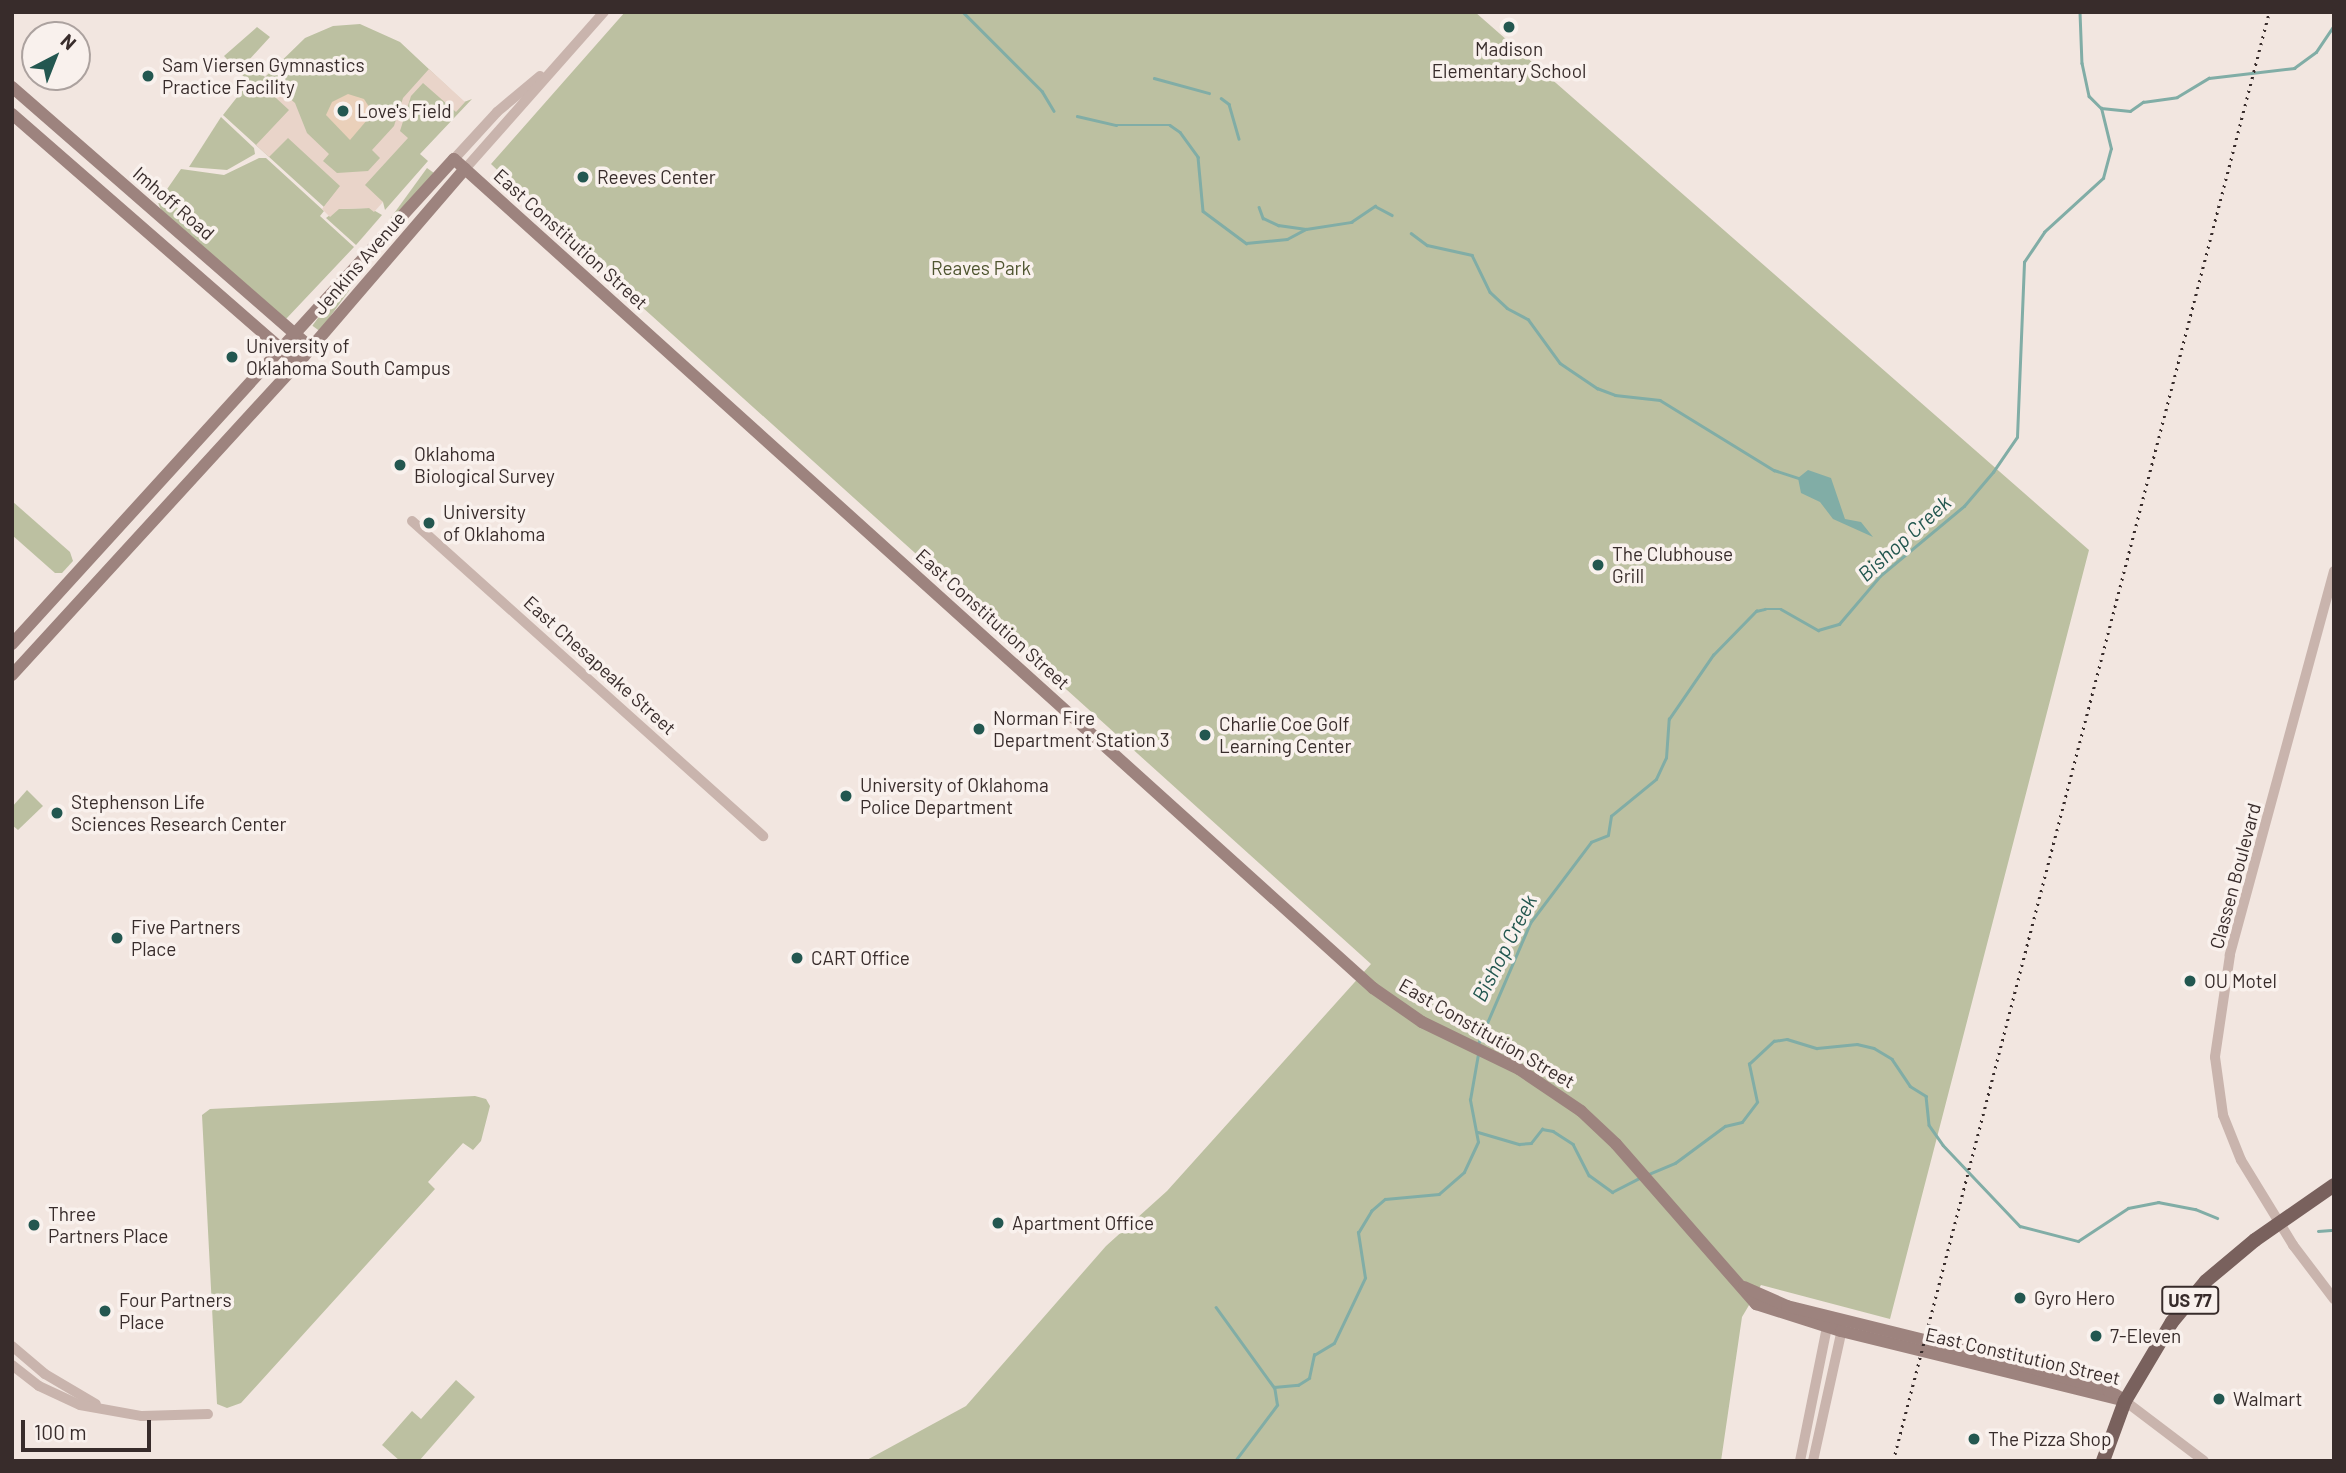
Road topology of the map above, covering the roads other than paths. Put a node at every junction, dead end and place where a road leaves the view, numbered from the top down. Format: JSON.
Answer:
{"nodes":[{"id":1,"x":604,"y":12,"type":"edge"},
{"id":2,"x":561,"y":59,"type":"junction"},
{"id":3,"x":12,"y":87,"type":"edge"},
{"id":4,"x":12,"y":114,"type":"edge"},
{"id":5,"x":454,"y":159,"type":"junction"},
{"id":6,"x":465,"y":169,"type":"junction"},
{"id":7,"x":295,"y":334,"type":"junction"},
{"id":8,"x":311,"y":348,"type":"junction"},
{"id":9,"x":281,"y":350,"type":"junction"},
{"id":10,"x":297,"y":363,"type":"junction"},
{"id":11,"x":185,"y":457,"type":"junction"},
{"id":12,"x":200,"y":471,"type":"junction"},
{"id":13,"x":135,"y":512,"type":"junction"},
{"id":14,"x":412,"y":521,"type":"dead end"},
{"id":15,"x":150,"y":526,"type":"junction"},
{"id":16,"x":2334,"y":571,"type":"edge"},
{"id":17,"x":12,"y":644,"type":"edge"},
{"id":18,"x":12,"y":675,"type":"edge"},
{"id":19,"x":763,"y":836,"type":"dead end"},
{"id":20,"x":2334,"y":1185,"type":"edge"},
{"id":21,"x":2281,"y":1222,"type":"junction"},
{"id":22,"x":2334,"y":1299,"type":"edge"},
{"id":23,"x":1828,"y":1321,"type":"junction"},
{"id":24,"x":1842,"y":1325,"type":"junction"},
{"id":25,"x":12,"y":1346,"type":"edge"},
{"id":26,"x":12,"y":1365,"type":"edge"},
{"id":27,"x":2124,"y":1401,"type":"junction"},
{"id":28,"x":102,"y":1408,"type":"junction"},
{"id":29,"x":208,"y":1414,"type":"dead end"},
{"id":30,"x":1808,"y":1424,"type":"junction"},
{"id":31,"x":1820,"y":1426,"type":"junction"},
{"id":32,"x":1800,"y":1461,"type":"edge"},
{"id":33,"x":1813,"y":1461,"type":"edge"},
{"id":34,"x":2103,"y":1461,"type":"edge"},
{"id":35,"x":2204,"y":1461,"type":"edge"}],
"edges":[{"from":1,"to":2,"type":"street","name":"Jenkins Avenue"},
{"from":2,"to":5,"type":"street","name":"Jenkins Avenue"},
{"from":2,"to":6,"type":"street","name":"Jenkins Avenue"},
{"from":3,"to":7,"type":"main road","name":"Imhoff Road"},
{"from":4,"to":9,"type":"main road","name":"Imhoff Road"},
{"from":5,"to":6,"type":"main road","name":"East Constitution Street"},
{"from":5,"to":7,"type":"main road","name":"Jenkins Avenue"},
{"from":6,"to":8,"type":"main road","name":"Jenkins Avenue"},
{"from":6,"to":23,"type":"main road","name":"East Constitution Street"},
{"from":7,"to":8,"type":"main road","name":"Imhoff Road"},
{"from":7,"to":9,"type":"main road","name":"Jenkins Avenue"},
{"from":8,"to":10,"type":"main road","name":"Jenkins Avenue"},
{"from":9,"to":10,"type":"main road","name":"Imhoff Road"},
{"from":9,"to":11,"type":"main road","name":"Jenkins Avenue"},
{"from":10,"to":12,"type":"main road","name":"Jenkins Avenue"},
{"from":11,"to":12,"type":"main road"},
{"from":11,"to":13,"type":"main road","name":"Jenkins Avenue"},
{"from":12,"to":15,"type":"main road","name":"Jenkins Avenue"},
{"from":13,"to":15,"type":"main road"},
{"from":13,"to":17,"type":"main road","name":"Jenkins Avenue"},
{"from":14,"to":19,"type":"street","name":"East Chesapeake Street"},
{"from":15,"to":18,"type":"main road","name":"Jenkins Avenue"},
{"from":16,"to":21,"type":"street","name":"Classen Boulevard"},
{"from":20,"to":21,"type":"main road","number":"US 77"},
{"from":21,"to":22,"type":"street","name":"Classen Boulevard"},
{"from":21,"to":27,"type":"main road","number":"US 77"},
{"from":23,"to":24,"type":"main road","name":"East Constitution Street"},
{"from":23,"to":30,"type":"street"},
{"from":24,"to":27,"type":"main road","name":"East Constitution Street"},
{"from":24,"to":31,"type":"street"},
{"from":25,"to":28,"type":"street"},
{"from":26,"to":28,"type":"street"},
{"from":27,"to":34,"type":"main road","number":"US 77"},
{"from":27,"to":35,"type":"street"},
{"from":28,"to":29,"type":"street"},
{"from":30,"to":31,"type":"street"},
{"from":30,"to":32,"type":"street"},
{"from":31,"to":33,"type":"street"}]}
